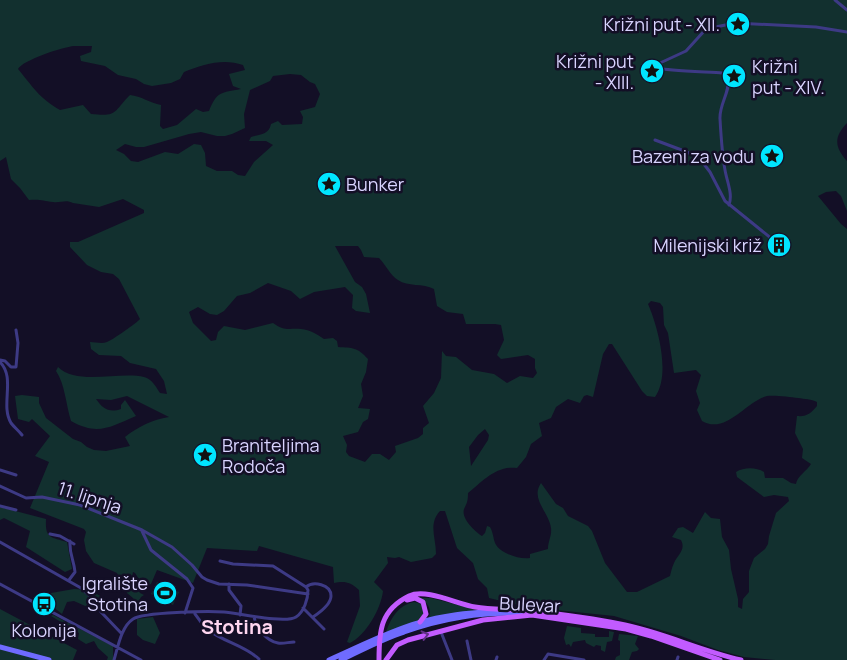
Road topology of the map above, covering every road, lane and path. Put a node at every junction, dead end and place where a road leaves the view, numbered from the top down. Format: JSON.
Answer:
{"nodes":[{"id":1,"x":835,"y":0,"type":"edge"},
{"id":2,"x":847,"y":10,"type":"edge"},
{"id":3,"x":847,"y":32,"type":"edge"},
{"id":4,"x":655,"y":140,"type":"dead end"},
{"id":5,"x":729,"y":205,"type":"junction"},
{"id":6,"x":777,"y":243,"type":"dead end"},
{"id":7,"x":16,"y":330,"type":"dead end"},
{"id":8,"x":0,"y":361,"type":"edge"},
{"id":9,"x":22,"y":435,"type":"dead end"},
{"id":10,"x":0,"y":470,"type":"edge"},
{"id":11,"x":16,"y":475,"type":"dead end"},
{"id":12,"x":0,"y":486,"type":"edge"},
{"id":13,"x":0,"y":506,"type":"edge"},
{"id":14,"x":16,"y":510,"type":"dead end"},
{"id":15,"x":142,"y":530,"type":"junction"},
{"id":16,"x":50,"y":534,"type":"dead end"},
{"id":17,"x":70,"y":541,"type":"junction"},
{"id":18,"x":0,"y":542,"type":"edge"},
{"id":19,"x":74,"y":544,"type":"dead end"},
{"id":20,"x":220,"y":561,"type":"dead end"},
{"id":21,"x":69,"y":580,"type":"junction"},
{"id":22,"x":0,"y":584,"type":"edge"},
{"id":23,"x":229,"y":584,"type":"junction"},
{"id":24,"x":306,"y":587,"type":"junction"},
{"id":25,"x":308,"y":594,"type":"junction"},
{"id":26,"x":402,"y":601,"type":"junction"},
{"id":27,"x":302,"y":608,"type":"junction"},
{"id":28,"x":497,"y":610,"type":"junction"},
{"id":29,"x":185,"y":613,"type":"junction"},
{"id":30,"x":195,"y":613,"type":"junction"},
{"id":31,"x":240,"y":615,"type":"junction"},
{"id":32,"x":532,"y":615,"type":"junction"},
{"id":33,"x":254,"y":617,"type":"junction"},
{"id":34,"x":313,"y":617,"type":"junction"},
{"id":35,"x":420,"y":622,"type":"junction"},
{"id":36,"x":324,"y":629,"type":"dead end"},
{"id":37,"x":441,"y":631,"type":"junction"},
{"id":38,"x":122,"y":634,"type":"junction"},
{"id":39,"x":391,"y":635,"type":"junction"},
{"id":40,"x":467,"y":641,"type":"dead end"},
{"id":41,"x":294,"y":642,"type":"dead end"},
{"id":42,"x":373,"y":642,"type":"junction"},
{"id":43,"x":0,"y":647,"type":"edge"},
{"id":44,"x":118,"y":647,"type":"junction"},
{"id":45,"x":259,"y":659,"type":"dead end"},
{"id":46,"x":49,"y":660,"type":"edge"},
{"id":47,"x":114,"y":660,"type":"edge"},
{"id":48,"x":141,"y":660,"type":"edge"},
{"id":49,"x":329,"y":660,"type":"edge"},
{"id":50,"x":341,"y":660,"type":"edge"},
{"id":51,"x":379,"y":660,"type":"edge"},
{"id":52,"x":386,"y":660,"type":"edge"},
{"id":53,"x":452,"y":660,"type":"edge"},
{"id":54,"x":471,"y":660,"type":"edge"},
{"id":55,"x":544,"y":660,"type":"edge"},
{"id":56,"x":584,"y":660,"type":"edge"},
{"id":57,"x":720,"y":660,"type":"edge"},
{"id":58,"x":741,"y":660,"type":"edge"}],
"edges":[{"from":1,"to":2,"type":"street"},
{"from":3,"to":5,"type":"street"},
{"from":4,"to":5,"type":"street"},
{"from":5,"to":6,"type":"street"},
{"from":7,"to":8,"type":"street"},
{"from":8,"to":9,"type":"street"},
{"from":10,"to":11,"type":"street"},
{"from":12,"to":15,"type":"street","name":"11. lipnja"},
{"from":13,"to":14,"type":"street"},
{"from":15,"to":23,"type":"street","name":"11. lipnja"},
{"from":15,"to":29,"type":"street"},
{"from":16,"to":17,"type":"street"},
{"from":17,"to":19,"type":"street"},
{"from":17,"to":21,"type":"street"},
{"from":18,"to":21,"type":"street"},
{"from":20,"to":24,"type":"street"},
{"from":21,"to":38,"type":"street"},
{"from":22,"to":44,"type":"street"},
{"from":23,"to":25,"type":"street","name":"11. lipnja"},
{"from":23,"to":31,"type":"street"},
{"from":24,"to":25,"type":"street"},
{"from":24,"to":34,"type":"street"},
{"from":25,"to":27,"type":"street"},
{"from":26,"to":28,"type":"main road"},
{"from":26,"to":35,"type":"main road"},
{"from":26,"to":51,"type":"main road"},
{"from":27,"to":33,"type":"street"},
{"from":27,"to":34,"type":"street"},
{"from":28,"to":35,"type":"main road"},
{"from":28,"to":58,"type":"main road"},
{"from":29,"to":30,"type":"street"},
{"from":29,"to":38,"type":"street"},
{"from":30,"to":31,"type":"street"},
{"from":30,"to":45,"type":"street"},
{"from":31,"to":33,"type":"street"},
{"from":32,"to":37,"type":"main road"},
{"from":32,"to":39,"type":"main road","name":"Bulevar"},
{"from":32,"to":57,"type":"main road","name":"Bulevar"},
{"from":33,"to":41,"type":"street"},
{"from":34,"to":36,"type":"street"},
{"from":35,"to":39,"type":"main road"},
{"from":52,"to":37,"type":"main road","one_way":true},
{"from":37,"to":53,"type":"street"},
{"from":38,"to":44,"type":"street"},
{"from":39,"to":42,"type":"main road","name":"Bulevar"},
{"from":40,"to":54,"type":"street"},
{"from":42,"to":49,"type":"main road"},
{"from":42,"to":50,"type":"main road","name":"Bulevar"},
{"from":43,"to":46,"type":"main road"},
{"from":44,"to":47,"type":"street"},
{"from":44,"to":48,"type":"street"},
{"from":55,"to":56,"type":"street"}]}
